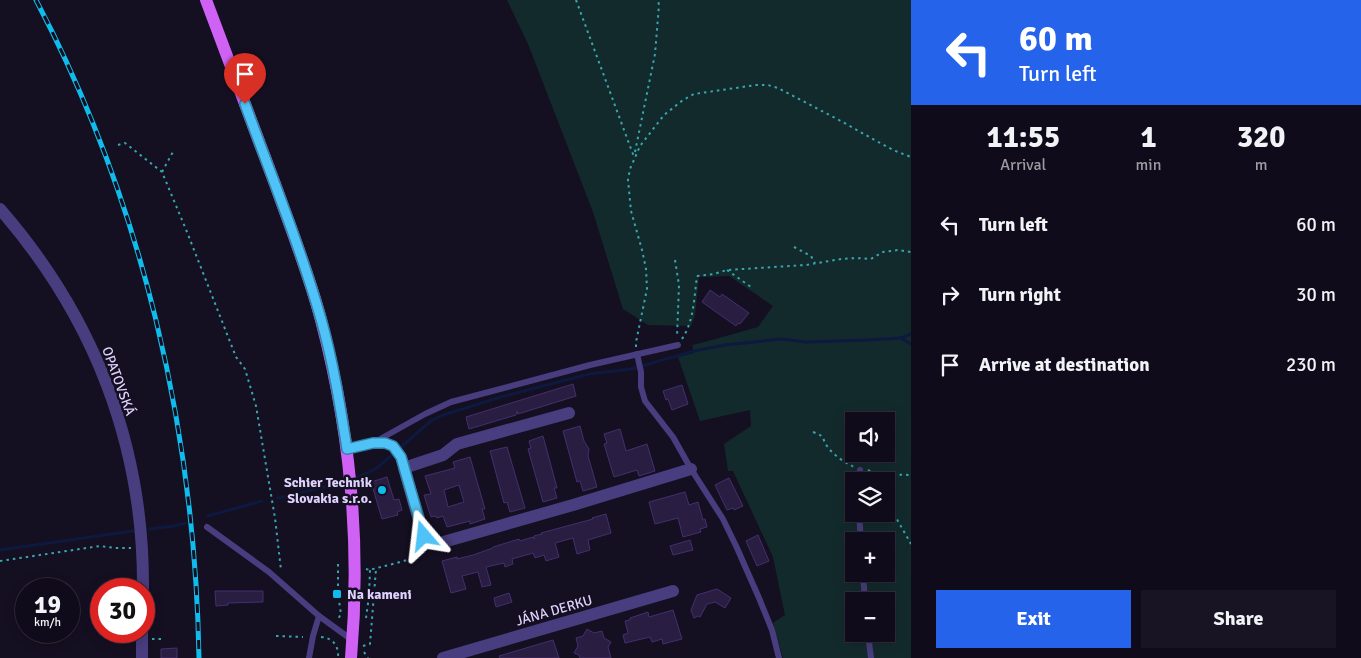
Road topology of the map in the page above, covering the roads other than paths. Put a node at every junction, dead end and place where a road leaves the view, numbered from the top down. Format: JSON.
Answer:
{"nodes":[{"id":1,"x":206,"y":0,"type":"edge"},
{"id":2,"x":0,"y":209,"type":"edge"},
{"id":3,"x":678,"y":345,"type":"road end"},
{"id":4,"x":637,"y":354,"type":"junction"},
{"id":5,"x":569,"y":413,"type":"dead end"},
{"id":6,"x":373,"y":443,"type":"junction"},
{"id":7,"x":347,"y":449,"type":"junction"},
{"id":8,"x":402,"y":462,"type":"junction"},
{"id":9,"x":691,"y":469,"type":"junction"},
{"id":10,"x":207,"y":527,"type":"dead end"},
{"id":11,"x":143,"y":578,"type":"edge"},
{"id":12,"x":673,"y":591,"type":"dead end"},
{"id":13,"x":319,"y":616,"type":"junction"},
{"id":14,"x":359,"y":642,"type":"junction"},
{"id":15,"x":869,"y":642,"type":"edge"},
{"id":16,"x":145,"y":643,"type":"edge"},
{"id":17,"x":142,"y":658,"type":"edge"},
{"id":18,"x":309,"y":658,"type":"edge"},
{"id":19,"x":350,"y":658,"type":"edge"},
{"id":20,"x":443,"y":658,"type":"edge"},
{"id":21,"x":780,"y":658,"type":"edge"},
{"id":22,"x":870,"y":658,"type":"edge"}],
"edges":[{"from":1,"to":7,"type":"main road"},
{"from":2,"to":11,"type":"street","name":"OPATOVSKÁ"},
{"from":3,"to":4,"type":"lane"},
{"from":4,"to":6,"type":"lane"},
{"from":4,"to":9,"type":"lane"},
{"from":5,"to":8,"type":"street"},
{"from":6,"to":7,"type":"lane"},
{"from":6,"to":8,"type":"lane"},
{"from":7,"to":14,"type":"main road"},
{"from":8,"to":9,"type":"street"},
{"from":9,"to":21,"type":"lane"},
{"from":10,"to":13,"type":"lane"},
{"from":12,"to":20,"type":"street","name":"JÁNA DERKU"},
{"from":13,"to":14,"type":"lane"},
{"from":13,"to":18,"type":"lane"},
{"from":14,"to":19,"type":"main road"},
{"from":15,"to":22,"type":"lane"},
{"from":16,"to":17,"type":"street"}]}
